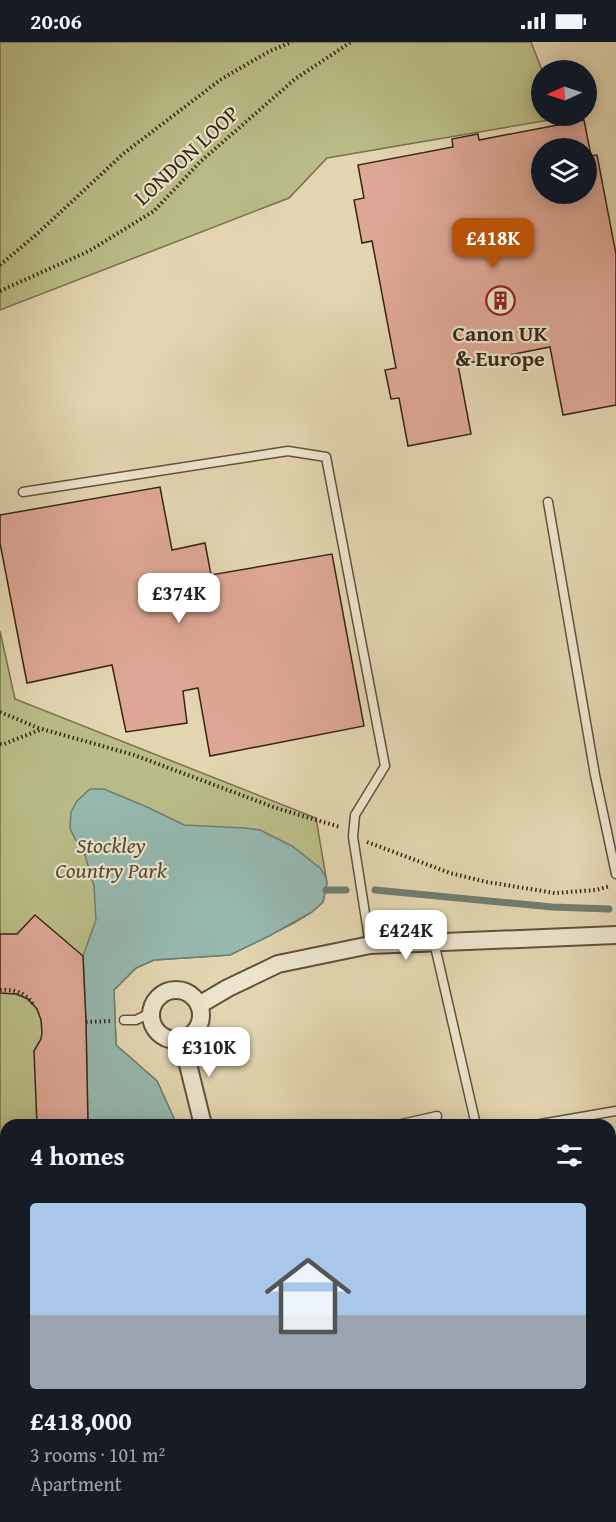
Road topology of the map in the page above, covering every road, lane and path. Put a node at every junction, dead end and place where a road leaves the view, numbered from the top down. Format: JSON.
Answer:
{"nodes":[{"id":1,"x":292,"y":42,"type":"edge"},
{"id":2,"x":351,"y":42,"type":"edge"},
{"id":3,"x":0,"y":265,"type":"edge"},
{"id":4,"x":0,"y":291,"type":"edge"},
{"id":5,"x":22,"y":492,"type":"dead end"},
{"id":6,"x":548,"y":502,"type":"dead end"},
{"id":7,"x":0,"y":712,"type":"edge"},
{"id":8,"x":42,"y":729,"type":"junction"},
{"id":9,"x":0,"y":744,"type":"edge"},
{"id":10,"x":353,"y":837,"type":"junction"},
{"id":11,"x":616,"y":874,"type":"edge"},
{"id":12,"x":616,"y":884,"type":"edge"},
{"id":13,"x":616,"y":935,"type":"edge"},
{"id":14,"x":434,"y":942,"type":"junction"},
{"id":15,"x":370,"y":945,"type":"junction"},
{"id":16,"x":0,"y":990,"type":"edge"},
{"id":17,"x":33,"y":1004,"type":"dead end"},
{"id":18,"x":199,"y":1005,"type":"junction"},
{"id":19,"x":150,"y":1013,"type":"junction"},
{"id":20,"x":123,"y":1020,"type":"joint"},
{"id":21,"x":86,"y":1022,"type":"dead end"},
{"id":22,"x":182,"y":1040,"type":"junction"},
{"id":23,"x":616,"y":1111,"type":"edge"},
{"id":24,"x":437,"y":1116,"type":"dead end"},
{"id":25,"x":202,"y":1119,"type":"edge"},
{"id":26,"x":424,"y":1119,"type":"edge"},
{"id":27,"x":475,"y":1119,"type":"edge"},
{"id":28,"x":570,"y":1119,"type":"edge"}],
"edges":[{"from":1,"to":3,"type":"path"},
{"from":2,"to":4,"type":"path","name":"LONDON LOOP"},
{"from":5,"to":10,"type":"lane"},
{"from":6,"to":11,"type":"lane"},
{"from":7,"to":8,"type":"path"},
{"from":8,"to":9,"type":"path"},
{"from":8,"to":10,"type":"path"},
{"from":10,"to":12,"type":"path"},
{"from":10,"to":15,"type":"lane"},
{"from":13,"to":14,"type":"street"},
{"from":14,"to":15,"type":"street"},
{"from":14,"to":27,"type":"lane"},
{"from":15,"to":18,"type":"street"},
{"from":16,"to":17,"type":"path"},
{"from":18,"to":19,"type":"street"},
{"from":18,"to":22,"type":"street"},
{"from":19,"to":20,"type":"lane"},
{"from":19,"to":22,"type":"street"},
{"from":20,"to":21,"type":"path"},
{"from":22,"to":25,"type":"street"},
{"from":23,"to":28,"type":"lane"},
{"from":24,"to":26,"type":"lane"}]}
